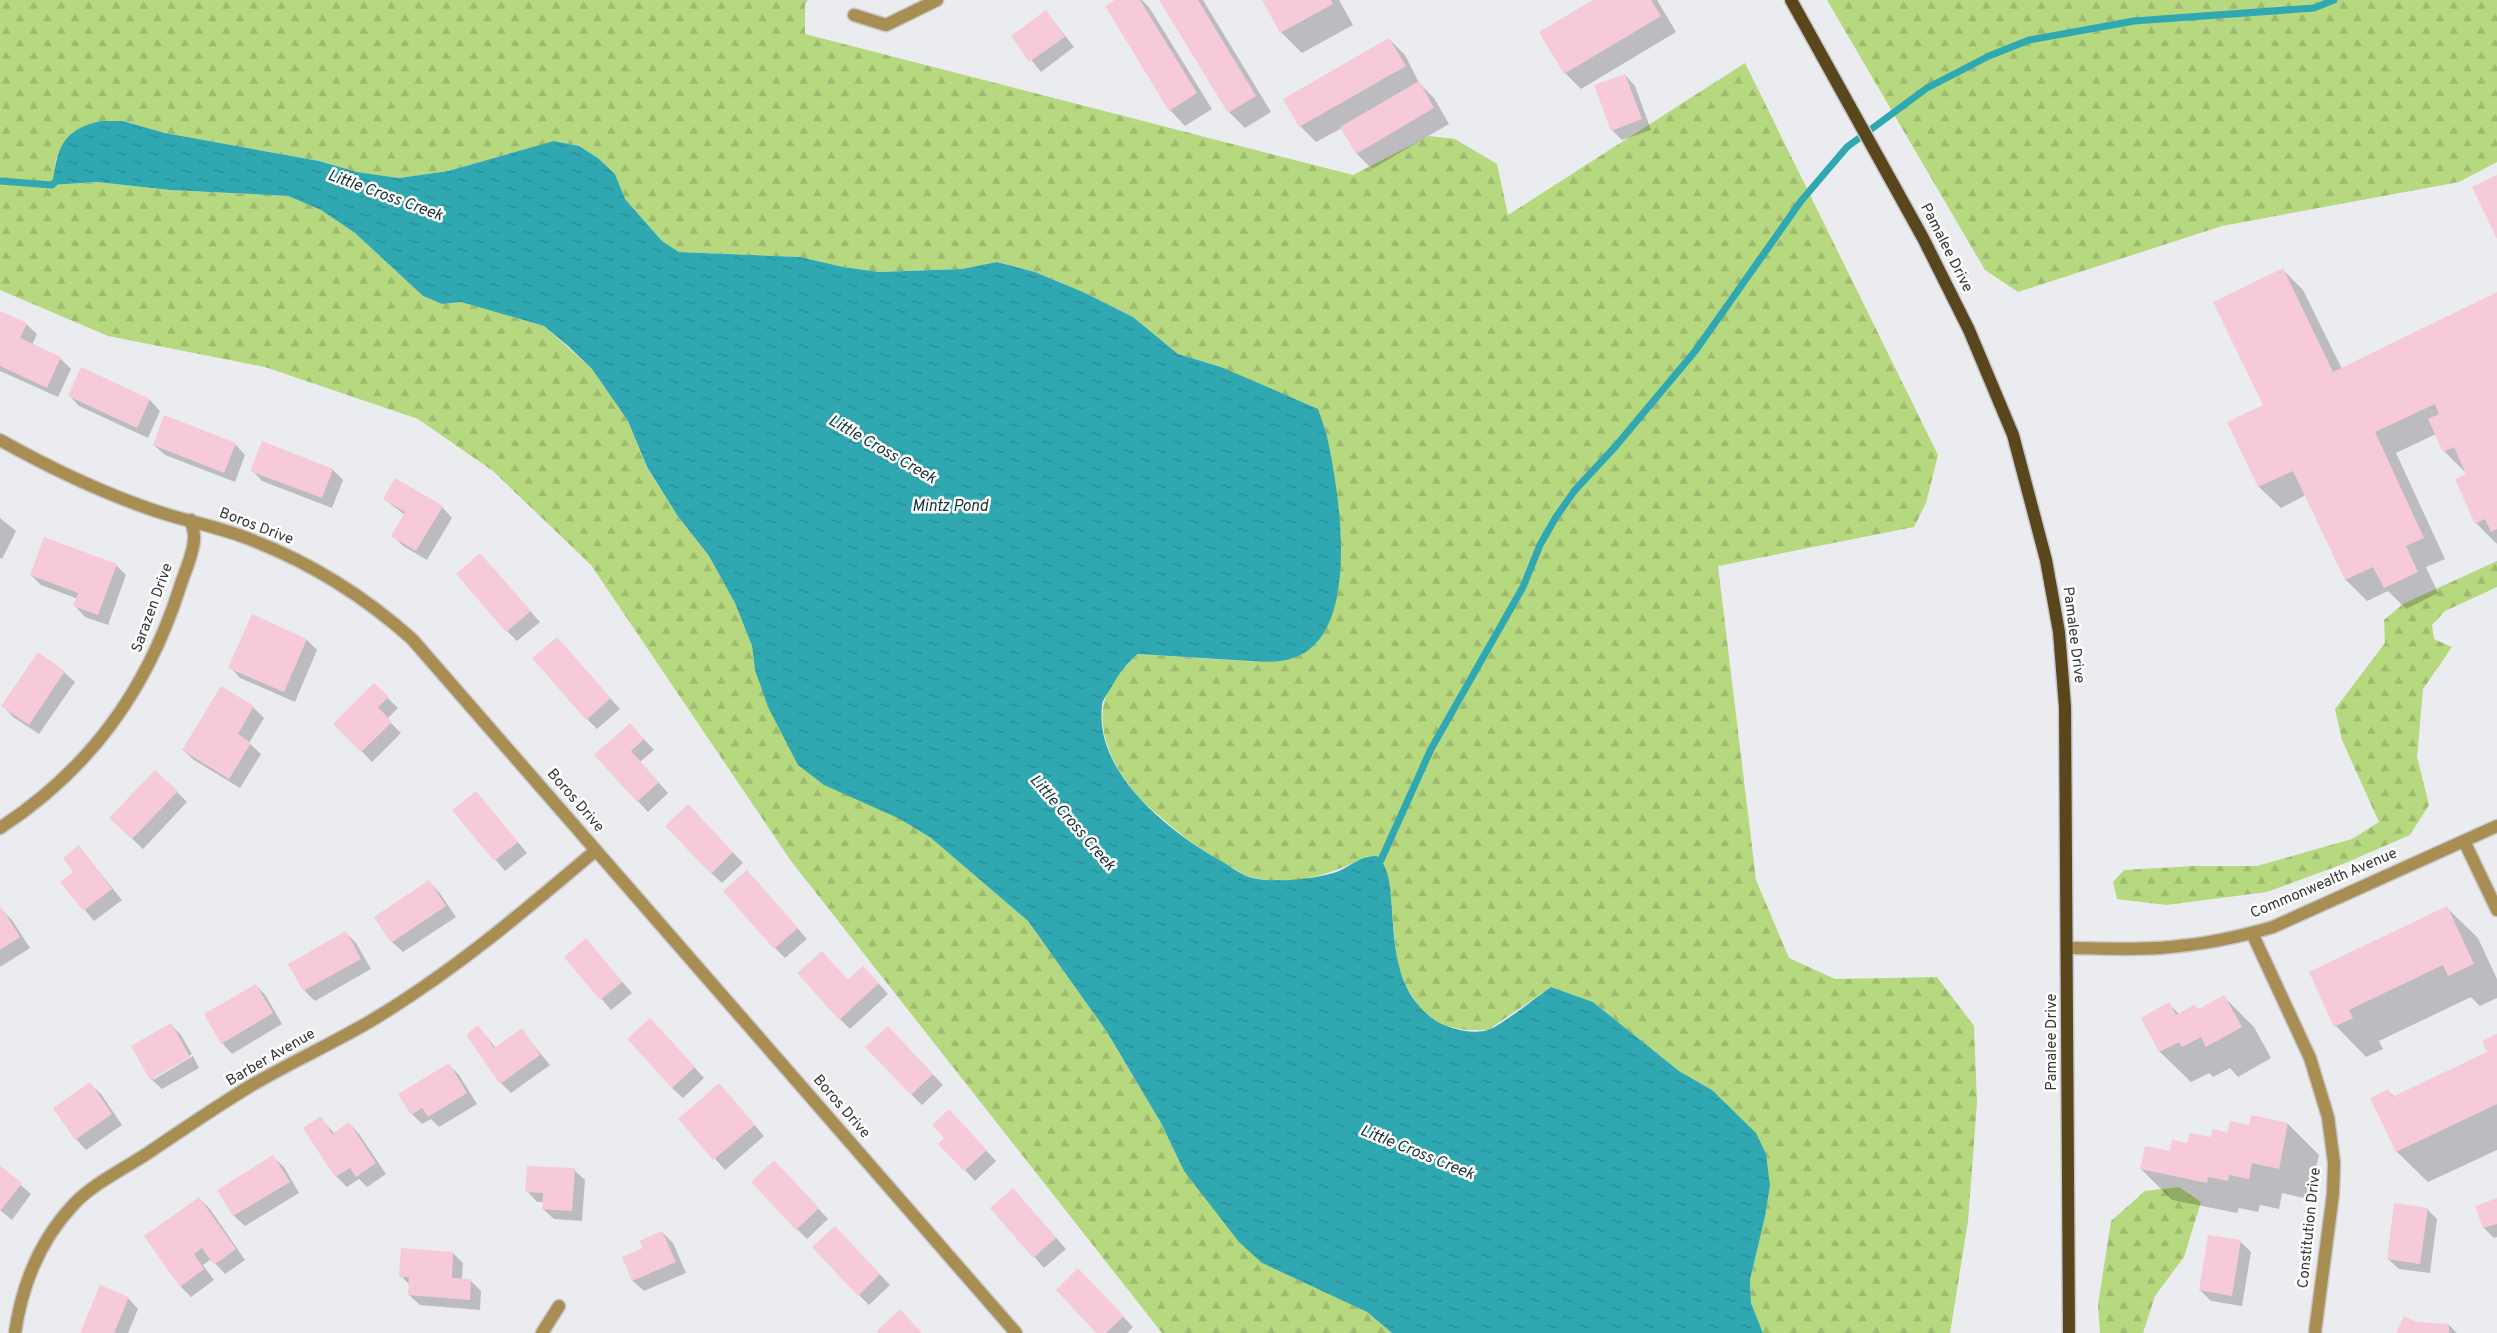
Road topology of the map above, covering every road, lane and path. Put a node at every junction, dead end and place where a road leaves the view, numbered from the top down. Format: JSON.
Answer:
{"nodes":[{"id":1,"x":937,"y":0,"type":"edge"},
{"id":2,"x":1791,"y":0,"type":"edge"},
{"id":3,"x":854,"y":15,"type":"dead end"},
{"id":4,"x":0,"y":440,"type":"edge"},
{"id":5,"x":191,"y":520,"type":"junction"},
{"id":6,"x":2497,"y":826,"type":"edge"},
{"id":7,"x":0,"y":828,"type":"edge"},
{"id":8,"x":2464,"y":841,"type":"junction"},
{"id":9,"x":596,"y":850,"type":"junction"},
{"id":10,"x":2497,"y":910,"type":"edge"},
{"id":11,"x":2252,"y":933,"type":"junction"},
{"id":12,"x":2068,"y":948,"type":"junction"},
{"id":13,"x":559,"y":1306,"type":"dead end"},
{"id":14,"x":2315,"y":1332,"type":"edge"},
{"id":15,"x":15,"y":1333,"type":"edge"},
{"id":16,"x":542,"y":1333,"type":"edge"},
{"id":17,"x":1016,"y":1333,"type":"edge"},
{"id":18,"x":2069,"y":1333,"type":"edge"}],
"edges":[{"from":1,"to":3,"type":"street"},
{"from":2,"to":12,"type":"main road","name":"Pamalee Drive"},
{"from":4,"to":5,"type":"street","name":"Boros Drive"},
{"from":5,"to":7,"type":"street","name":"Sarazen Drive"},
{"from":5,"to":9,"type":"street","name":"Boros Drive"},
{"from":6,"to":8,"type":"street","name":"Commonwealth Avenue"},
{"from":8,"to":10,"type":"street"},
{"from":8,"to":11,"type":"street","name":"Commonwealth Avenue"},
{"from":9,"to":15,"type":"street","name":"Barber Avenue"},
{"from":9,"to":17,"type":"street","name":"Boros Drive"},
{"from":11,"to":12,"type":"street","name":"Commonwealth Avenue"},
{"from":11,"to":14,"type":"street","name":"Constitution Drive"},
{"from":12,"to":18,"type":"main road","name":"Pamalee Drive"},
{"from":13,"to":16,"type":"street"}]}
